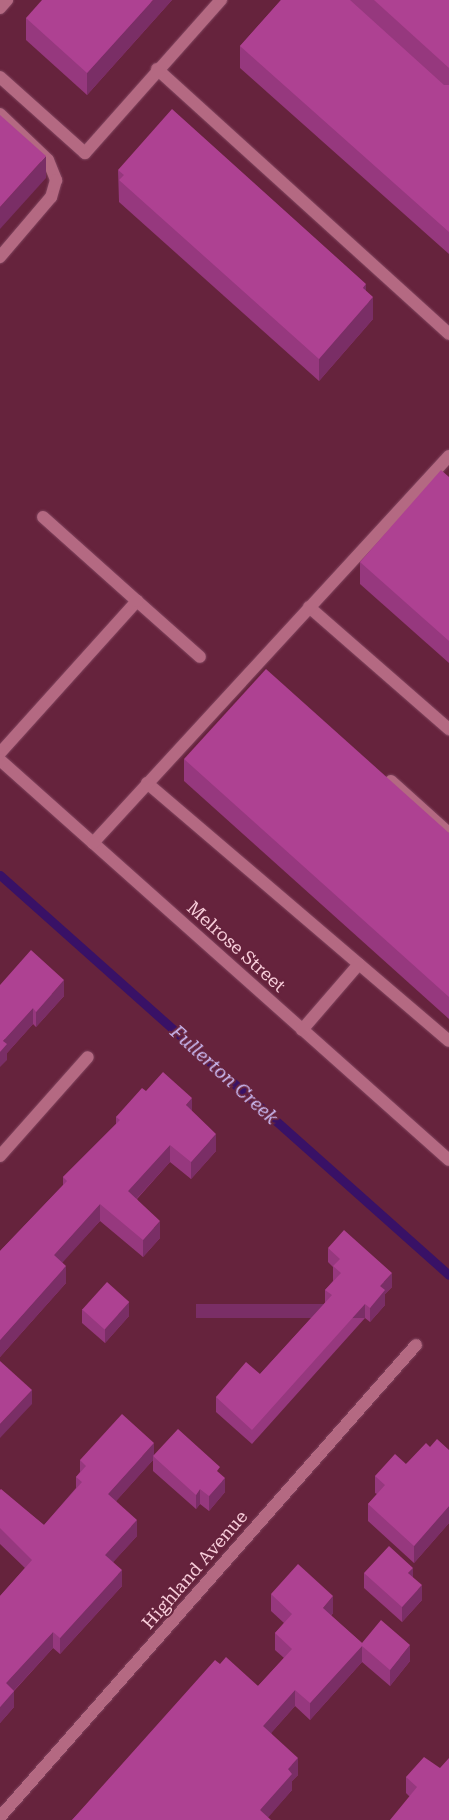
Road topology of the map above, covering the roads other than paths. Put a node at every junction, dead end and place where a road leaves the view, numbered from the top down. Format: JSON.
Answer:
{"nodes":[{"id":1,"x":7,"y":0,"type":"edge"},
{"id":2,"x":221,"y":0,"type":"edge"},
{"id":3,"x":0,"y":8,"type":"edge"},
{"id":4,"x":157,"y":70,"type":"junction"},
{"id":5,"x":0,"y":77,"type":"edge"},
{"id":6,"x":0,"y":114,"type":"edge"},
{"id":7,"x":0,"y":257,"type":"edge"},
{"id":8,"x":449,"y":334,"type":"edge"},
{"id":9,"x":447,"y":463,"type":"edge"},
{"id":10,"x":43,"y":517,"type":"dead end"},
{"id":11,"x":137,"y":601,"type":"junction"},
{"id":12,"x":309,"y":607,"type":"junction"},
{"id":13,"x":200,"y":657,"type":"dead end"},
{"id":14,"x":258,"y":663,"type":"junction"},
{"id":15,"x":273,"y":676,"type":"edge"},
{"id":16,"x":449,"y":729,"type":"edge"},
{"id":17,"x":0,"y":753,"type":"edge"},
{"id":18,"x":0,"y":760,"type":"edge"},
{"id":19,"x":383,"y":774,"type":"edge"},
{"id":20,"x":147,"y":783,"type":"junction"},
{"id":21,"x":449,"y":833,"type":"edge"},
{"id":22,"x":93,"y":843,"type":"junction"},
{"id":23,"x":359,"y":964,"type":"junction"},
{"id":24,"x":302,"y":1030,"type":"junction"},
{"id":25,"x":449,"y":1041,"type":"edge"},
{"id":26,"x":88,"y":1057,"type":"dead end"},
{"id":27,"x":0,"y":1156,"type":"edge"},
{"id":28,"x":449,"y":1160,"type":"edge"},
{"id":29,"x":416,"y":1345,"type":"dead end"},
{"id":30,"x":0,"y":1817,"type":"edge"}],
"edges":[{"from":1,"to":3,"type":"street"},
{"from":2,"to":4,"type":"street"},
{"from":4,"to":5,"type":"street"},
{"from":4,"to":8,"type":"street"},
{"from":6,"to":7,"type":"street"},
{"from":9,"to":12,"type":"street"},
{"from":10,"to":11,"type":"street"},
{"from":11,"to":13,"type":"street"},
{"from":11,"to":17,"type":"street"},
{"from":12,"to":14,"type":"street"},
{"from":12,"to":16,"type":"street"},
{"from":14,"to":15,"type":"street"},
{"from":14,"to":20,"type":"street"},
{"from":18,"to":22,"type":"street","name":"Melrose Street"},
{"from":19,"to":21,"type":"street"},
{"from":20,"to":22,"type":"street"},
{"from":20,"to":23,"type":"street"},
{"from":22,"to":24,"type":"street","name":"Melrose Street"},
{"from":23,"to":24,"type":"street"},
{"from":23,"to":25,"type":"street"},
{"from":24,"to":28,"type":"street","name":"Melrose Street"},
{"from":26,"to":27,"type":"street"},
{"from":29,"to":30,"type":"street","name":"Highland Avenue"}]}
